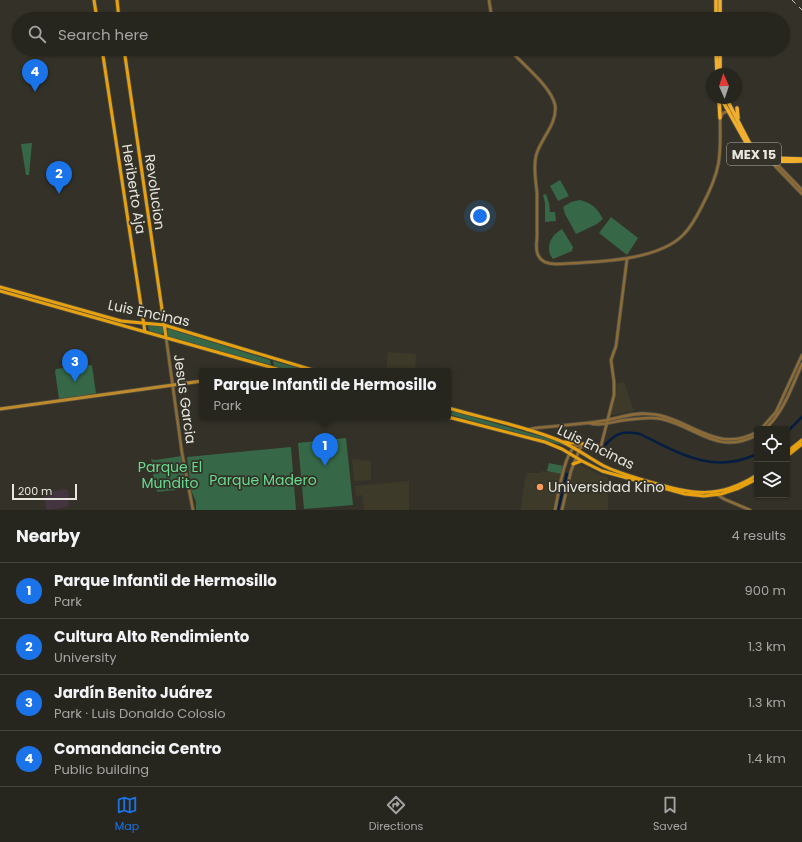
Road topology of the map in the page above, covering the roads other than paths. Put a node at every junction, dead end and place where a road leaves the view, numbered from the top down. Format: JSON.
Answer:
{"nodes":[{"id":1,"x":94,"y":0,"type":"edge"},
{"id":2,"x":116,"y":0,"type":"edge"},
{"id":3,"x":489,"y":0,"type":"edge"},
{"id":4,"x":716,"y":0,"type":"edge"},
{"id":5,"x":720,"y":0,"type":"edge"},
{"id":6,"x":96,"y":12,"type":"edge"},
{"id":7,"x":118,"y":12,"type":"edge"},
{"id":8,"x":491,"y":12,"type":"edge"},
{"id":9,"x":716,"y":12,"type":"edge"},
{"id":10,"x":720,"y":12,"type":"edge"},
{"id":11,"x":103,"y":56,"type":"edge"},
{"id":12,"x":125,"y":56,"type":"edge"},
{"id":13,"x":516,"y":56,"type":"edge"},
{"id":14,"x":716,"y":56,"type":"edge"},
{"id":15,"x":720,"y":56,"type":"edge"},
{"id":16,"x":717,"y":68,"type":"edge"},
{"id":17,"x":720,"y":68,"type":"edge"},
{"id":18,"x":720,"y":104,"type":"edge"},
{"id":19,"x":726,"y":104,"type":"edge"},
{"id":20,"x":728,"y":104,"type":"edge"},
{"id":21,"x":737,"y":108,"type":"dead end"},
{"id":22,"x":731,"y":110,"type":"junction"},
{"id":23,"x":720,"y":118,"type":"junction"},
{"id":24,"x":738,"y":121,"type":"junction"},
{"id":25,"x":771,"y":159,"type":"junction"},
{"id":26,"x":802,"y":160,"type":"edge"},
{"id":27,"x":802,"y":190,"type":"edge"},
{"id":28,"x":802,"y":194,"type":"edge"},
{"id":29,"x":627,"y":259,"type":"junction"},
{"id":30,"x":0,"y":287,"type":"edge"},
{"id":31,"x":0,"y":291,"type":"edge"},
{"id":32,"x":143,"y":322,"type":"junction"},
{"id":33,"x":164,"y":325,"type":"junction"},
{"id":34,"x":145,"y":332,"type":"junction"},
{"id":35,"x":166,"y":337,"type":"junction"},
{"id":36,"x":802,"y":355,"type":"edge"},
{"id":37,"x":802,"y":364,"type":"edge"},
{"id":38,"x":274,"y":368,"type":"edge"},
{"id":39,"x":306,"y":368,"type":"edge"},
{"id":40,"x":794,"y":372,"type":"junction"},
{"id":41,"x":797,"y":374,"type":"junction"},
{"id":42,"x":199,"y":382,"type":"edge"},
{"id":43,"x":173,"y":385,"type":"junction"},
{"id":44,"x":0,"y":409,"type":"edge"},
{"id":45,"x":451,"y":409,"type":"edge"},
{"id":46,"x":451,"y":418,"type":"edge"},
{"id":47,"x":608,"y":420,"type":"junction"},
{"id":48,"x":588,"y":422,"type":"junction"},
{"id":49,"x":607,"y":424,"type":"junction"},
{"id":50,"x":764,"y":426,"type":"edge"},
{"id":51,"x":768,"y":426,"type":"edge"},
{"id":52,"x":527,"y":430,"type":"junction"},
{"id":53,"x":754,"y":433,"type":"edge"},
{"id":54,"x":754,"y":436,"type":"edge"},
{"id":55,"x":802,"y":440,"type":"edge"},
{"id":56,"x":563,"y":442,"type":"junction"},
{"id":57,"x":802,"y":444,"type":"edge"},
{"id":58,"x":586,"y":445,"type":"junction"},
{"id":59,"x":573,"y":448,"type":"junction"},
{"id":60,"x":790,"y":450,"type":"edge"},
{"id":61,"x":578,"y":451,"type":"junction"},
{"id":62,"x":570,"y":454,"type":"junction"},
{"id":63,"x":790,"y":454,"type":"edge"},
{"id":64,"x":576,"y":457,"type":"junction"},
{"id":65,"x":582,"y":461,"type":"junction"},
{"id":66,"x":596,"y":462,"type":"junction"},
{"id":67,"x":574,"y":464,"type":"junction"},
{"id":68,"x":594,"y":468,"type":"junction"},
{"id":69,"x":564,"y":470,"type":"junction"},
{"id":70,"x":571,"y":471,"type":"junction"},
{"id":71,"x":754,"y":477,"type":"edge"},
{"id":72,"x":754,"y":480,"type":"edge"},
{"id":73,"x":715,"y":493,"type":"junction"},
{"id":74,"x":193,"y":510,"type":"edge"},
{"id":75,"x":555,"y":510,"type":"edge"},
{"id":76,"x":562,"y":510,"type":"edge"},
{"id":77,"x":750,"y":510,"type":"edge"}],
"edges":[{"from":1,"to":6,"type":"main road"},
{"from":2,"to":7,"type":"main road"},
{"from":3,"to":8,"type":"street"},
{"from":4,"to":9,"type":"highway"},
{"from":5,"to":10,"type":"highway"},
{"from":11,"to":32,"type":"main road","name":"Heriberto Aja"},
{"from":12,"to":33,"type":"main road","name":"Revolucion"},
{"from":13,"to":29,"type":"street"},
{"from":14,"to":16,"type":"highway"},
{"from":15,"to":17,"type":"highway"},
{"from":18,"to":23,"type":"highway"},
{"from":19,"to":22,"type":"highway","number":"MEX 15"},
{"from":20,"to":22,"type":"highway","number":"MEX 15"},
{"from":21,"to":24,"type":"highway"},
{"from":22,"to":23,"type":"street"},
{"from":22,"to":24,"type":"highway","number":"MEX 15"},
{"from":22,"to":25,"type":"highway","number":"MEX 15"},
{"from":23,"to":29,"type":"street"},
{"from":24,"to":25,"type":"highway","number":"MEX 15"},
{"from":25,"to":26,"type":"highway","number":"MEX 15"},
{"from":25,"to":27,"type":"street"},
{"from":25,"to":28,"type":"street"},
{"from":29,"to":47,"type":"street"},
{"from":30,"to":32,"type":"main road","name":"Luis Encinas"},
{"from":31,"to":34,"type":"main road"},
{"from":32,"to":33,"type":"main road","name":"Luis Encinas"},
{"from":32,"to":34,"type":"main road","name":"Heriberto Aja"},
{"from":33,"to":35,"type":"main road","name":"Revolucion"},
{"from":33,"to":39,"type":"main road","name":"Luis Encinas"},
{"from":34,"to":35,"type":"main road"},
{"from":35,"to":38,"type":"main road"},
{"from":35,"to":43,"type":"street","name":"Jesus Garcia"},
{"from":36,"to":40,"type":"street"},
{"from":37,"to":41,"type":"street"},
{"from":40,"to":41,"type":"street"},
{"from":40,"to":50,"type":"street"},
{"from":41,"to":51,"type":"street"},
{"from":42,"to":43,"type":"main road"},
{"from":43,"to":44,"type":"main road"},
{"from":43,"to":74,"type":"street","name":"Jesus Garcia"},
{"from":45,"to":52,"type":"main road","name":"Luis Encinas"},
{"from":46,"to":62,"type":"main road"},
{"from":47,"to":48,"type":"street"},
{"from":47,"to":49,"type":"street"},
{"from":47,"to":53,"type":"street"},
{"from":48,"to":49,"type":"street"},
{"from":48,"to":52,"type":"street"},
{"from":49,"to":54,"type":"street"},
{"from":49,"to":58,"type":"street"},
{"from":52,"to":56,"type":"main road","name":"Luis Encinas"},
{"from":55,"to":60,"type":"main road"},
{"from":56,"to":58,"type":"main road"},
{"from":56,"to":59,"type":"main road","name":"Luis Encinas"},
{"from":57,"to":63,"type":"main road"},
{"from":58,"to":59,"type":"street"},
{"from":58,"to":61,"type":"street"},
{"from":59,"to":61,"type":"main road","name":"Luis Encinas"},
{"from":59,"to":62,"type":"street"},
{"from":61,"to":64,"type":"street"},
{"from":61,"to":66,"type":"main road","name":"Luis Encinas"},
{"from":62,"to":64,"type":"main road"},
{"from":62,"to":69,"type":"street"},
{"from":64,"to":65,"type":"main road"},
{"from":64,"to":67,"type":"street"},
{"from":65,"to":67,"type":"main road"},
{"from":65,"to":68,"type":"main road"},
{"from":66,"to":68,"type":"main road"},
{"from":66,"to":73,"type":"main road","name":"Luis Encinas"},
{"from":67,"to":70,"type":"street"},
{"from":68,"to":73,"type":"main road"},
{"from":69,"to":70,"type":"street"},
{"from":69,"to":75,"type":"street"},
{"from":70,"to":76,"type":"street"},
{"from":71,"to":73,"type":"main road","name":"Luis Encinas"},
{"from":72,"to":73,"type":"main road"},
{"from":73,"to":77,"type":"street"}]}
